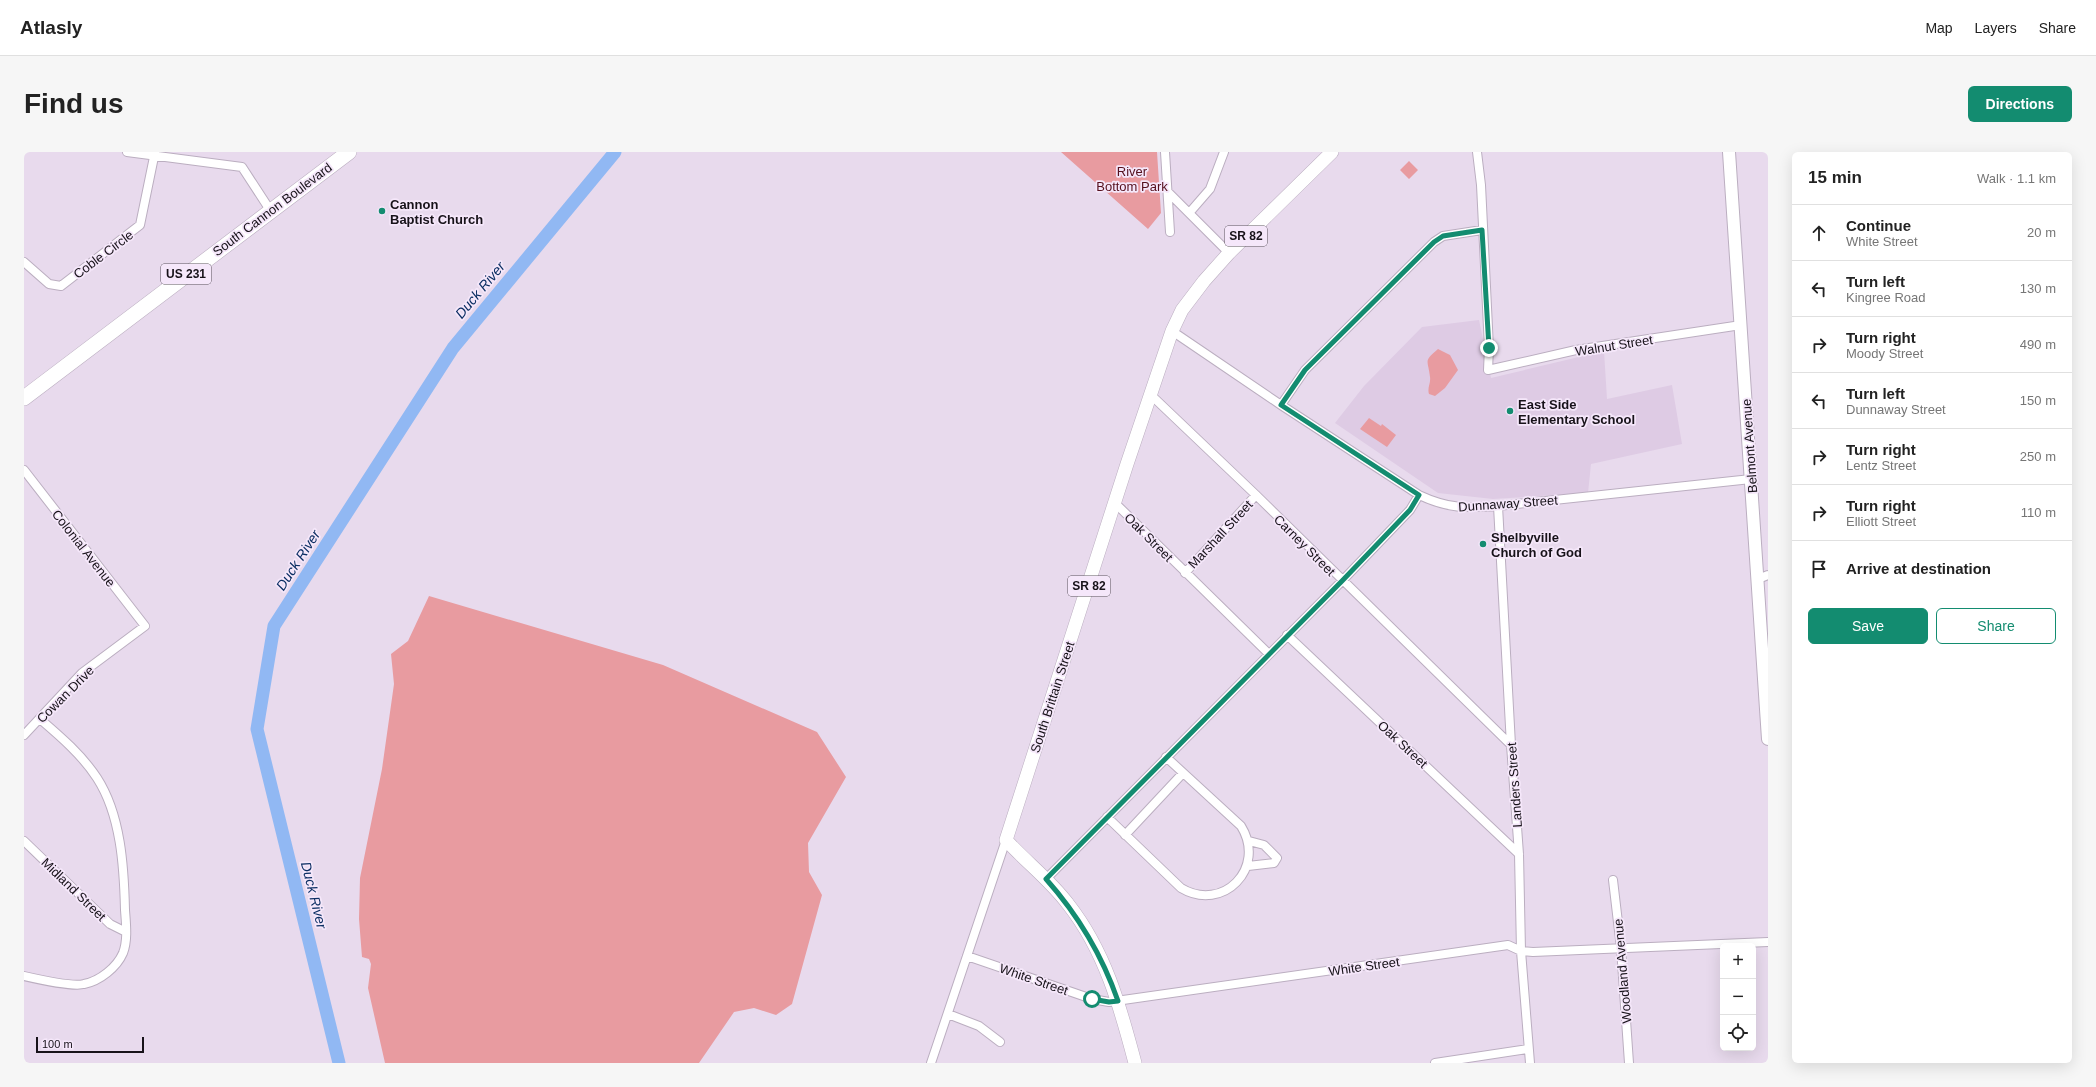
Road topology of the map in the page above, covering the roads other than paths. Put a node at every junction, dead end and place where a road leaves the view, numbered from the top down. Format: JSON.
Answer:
{"nodes":[{"id":1,"x":127,"y":152,"type":"edge"},
{"id":2,"x":349,"y":152,"type":"edge"},
{"id":3,"x":1165,"y":152,"type":"edge"},
{"id":4,"x":1224,"y":152,"type":"edge"},
{"id":5,"x":1332,"y":152,"type":"edge"},
{"id":6,"x":1476,"y":152,"type":"edge"},
{"id":7,"x":1729,"y":152,"type":"edge"},
{"id":8,"x":155,"y":154,"type":"edge"},
{"id":9,"x":1168,"y":192,"type":"junction"},
{"id":10,"x":270,"y":210,"type":"junction"},
{"id":11,"x":1190,"y":212,"type":"junction"},
{"id":12,"x":1482,"y":230,"type":"junction"},
{"id":13,"x":1170,"y":232,"type":"dead end"},
{"id":14,"x":1229,"y":253,"type":"junction"},
{"id":15,"x":24,"y":262,"type":"edge"},
{"id":16,"x":1741,"y":325,"type":"junction"},
{"id":17,"x":1172,"y":331,"type":"junction"},
{"id":18,"x":1151,"y":395,"type":"junction"},
{"id":19,"x":24,"y":398,"type":"edge"},
{"id":20,"x":1281,"y":405,"type":"junction"},
{"id":21,"x":24,"y":470,"type":"edge"},
{"id":22,"x":1752,"y":479,"type":"junction"},
{"id":23,"x":1256,"y":495,"type":"junction"},
{"id":24,"x":1419,"y":495,"type":"junction"},
{"id":25,"x":1115,"y":503,"type":"junction"},
{"id":26,"x":1498,"y":506,"type":"junction"},
{"id":27,"x":1184,"y":572,"type":"junction"},
{"id":28,"x":1763,"y":577,"type":"edge"},
{"id":29,"x":1342,"y":581,"type":"junction"},
{"id":30,"x":145,"y":626,"type":"joint"},
{"id":31,"x":1288,"y":635,"type":"junction"},
{"id":32,"x":1269,"y":654,"type":"junction"},
{"id":33,"x":40,"y":719,"type":"junction"},
{"id":34,"x":24,"y":735,"type":"edge"},
{"id":35,"x":1768,"y":739,"type":"edge"},
{"id":36,"x":1511,"y":745,"type":"junction"},
{"id":37,"x":1166,"y":757,"type":"junction"},
{"id":38,"x":1183,"y":773,"type":"junction"},
{"id":39,"x":1107,"y":817,"type":"junction"},
{"id":40,"x":1125,"y":835,"type":"junction"},
{"id":41,"x":1006,"y":840,"type":"junction"},
{"id":42,"x":24,"y":841,"type":"edge"},
{"id":43,"x":1249,"y":841,"type":"junction"},
{"id":44,"x":1519,"y":854,"type":"junction"},
{"id":45,"x":1248,"y":866,"type":"junction"},
{"id":46,"x":1046,"y":879,"type":"junction"},
{"id":47,"x":1613,"y":880,"type":"dead end"},
{"id":48,"x":126,"y":932,"type":"junction"},
{"id":49,"x":1768,"y":942,"type":"edge"},
{"id":50,"x":1621,"y":948,"type":"junction"},
{"id":51,"x":1521,"y":951,"type":"junction"},
{"id":52,"x":967,"y":956,"type":"junction"},
{"id":53,"x":24,"y":976,"type":"edge"},
{"id":54,"x":1118,"y":1001,"type":"junction"},
{"id":55,"x":948,"y":1014,"type":"junction"},
{"id":56,"x":1000,"y":1042,"type":"dead end"},
{"id":57,"x":1528,"y":1049,"type":"junction"},
{"id":58,"x":931,"y":1063,"type":"edge"},
{"id":59,"x":1135,"y":1063,"type":"edge"},
{"id":60,"x":1435,"y":1063,"type":"edge"},
{"id":61,"x":1530,"y":1063,"type":"edge"},
{"id":62,"x":1629,"y":1063,"type":"edge"}],
"edges":[{"from":1,"to":8,"type":"street"},
{"from":2,"to":10,"type":"highway","name":"South Cannon Boulevard","number":"US 231"},
{"from":3,"to":9,"type":"street"},
{"from":4,"to":11,"type":"street"},
{"from":5,"to":14,"type":"main road","number":"SR 82"},
{"from":6,"to":12,"type":"street"},
{"from":7,"to":16,"type":"main road","name":"Belmont Avenue"},
{"from":8,"to":10,"type":"street"},
{"from":8,"to":15,"type":"street","name":"Coble Circle"},
{"from":9,"to":11,"type":"street"},
{"from":9,"to":13,"type":"street"},
{"from":10,"to":19,"type":"highway","name":"South Cannon Boulevard","number":"US 231"},
{"from":11,"to":14,"type":"street"},
{"from":12,"to":16,"type":"street","name":"Walnut Street"},
{"from":12,"to":20,"type":"street"},
{"from":14,"to":17,"type":"main road","number":"SR 82"},
{"from":16,"to":22,"type":"main road","name":"Belmont Avenue"},
{"from":17,"to":18,"type":"main road","name":"South Brittain Street","number":"SR 82"},
{"from":17,"to":20,"type":"street","name":"Dunnaway Street"},
{"from":18,"to":23,"type":"street","name":"Carney Street"},
{"from":18,"to":25,"type":"main road","name":"South Brittain Street","number":"SR 82"},
{"from":20,"to":24,"type":"street","name":"Dunnaway Street"},
{"from":21,"to":30,"type":"street","name":"Colonial Avenue"},
{"from":22,"to":26,"type":"street","name":"Dunnaway Street"},
{"from":22,"to":28,"type":"main road","name":"Belmont Avenue"},
{"from":23,"to":27,"type":"street","name":"Marshall Street"},
{"from":23,"to":29,"type":"street","name":"Carney Street"},
{"from":24,"to":26,"type":"street","name":"Dunnaway Street"},
{"from":24,"to":29,"type":"street"},
{"from":25,"to":27,"type":"street","name":"Oak Street"},
{"from":25,"to":41,"type":"main road","name":"South Brittain Street","number":"SR 82"},
{"from":26,"to":36,"type":"street","name":"Landers Street"},
{"from":27,"to":32,"type":"street","name":"Oak Street"},
{"from":28,"to":35,"type":"main road","name":"Belmont Avenue"},
{"from":29,"to":31,"type":"street"},
{"from":29,"to":36,"type":"street","name":"Carney Street"},
{"from":30,"to":33,"type":"street","name":"Cowan Drive"},
{"from":31,"to":32,"type":"street"},
{"from":31,"to":44,"type":"street","name":"Oak Street"},
{"from":32,"to":37,"type":"street"},
{"from":33,"to":34,"type":"street","name":"Cowan Drive"},
{"from":33,"to":48,"type":"street"},
{"from":36,"to":44,"type":"street","name":"Landers Street"},
{"from":37,"to":38,"type":"street"},
{"from":37,"to":39,"type":"street"},
{"from":38,"to":40,"type":"street"},
{"from":38,"to":43,"type":"street"},
{"from":39,"to":40,"type":"street"},
{"from":39,"to":46,"type":"street"},
{"from":40,"to":45,"type":"street"},
{"from":41,"to":46,"type":"main road"},
{"from":41,"to":52,"type":"street","name":"South Brittain Street"},
{"from":42,"to":48,"type":"street","name":"Midland Street"},
{"from":43,"to":45,"type":"street"},
{"from":43,"to":45,"type":"street"},
{"from":44,"to":51,"type":"street","name":"Landers Street"},
{"from":46,"to":54,"type":"main road"},
{"from":47,"to":50,"type":"street","name":"Woodland Avenue"},
{"from":48,"to":53,"type":"street"},
{"from":49,"to":50,"type":"street","name":"White Street"},
{"from":50,"to":51,"type":"street","name":"White Street"},
{"from":50,"to":62,"type":"street","name":"Woodland Avenue"},
{"from":51,"to":54,"type":"street","name":"White Street"},
{"from":51,"to":57,"type":"street","name":"Landers Street"},
{"from":52,"to":54,"type":"street","name":"White Street"},
{"from":52,"to":55,"type":"street","name":"South Brittain Street"},
{"from":54,"to":59,"type":"main road"},
{"from":55,"to":56,"type":"street"},
{"from":55,"to":58,"type":"street","name":"South Brittain Street"},
{"from":57,"to":60,"type":"street"},
{"from":57,"to":61,"type":"street","name":"Landers Street"}]}
